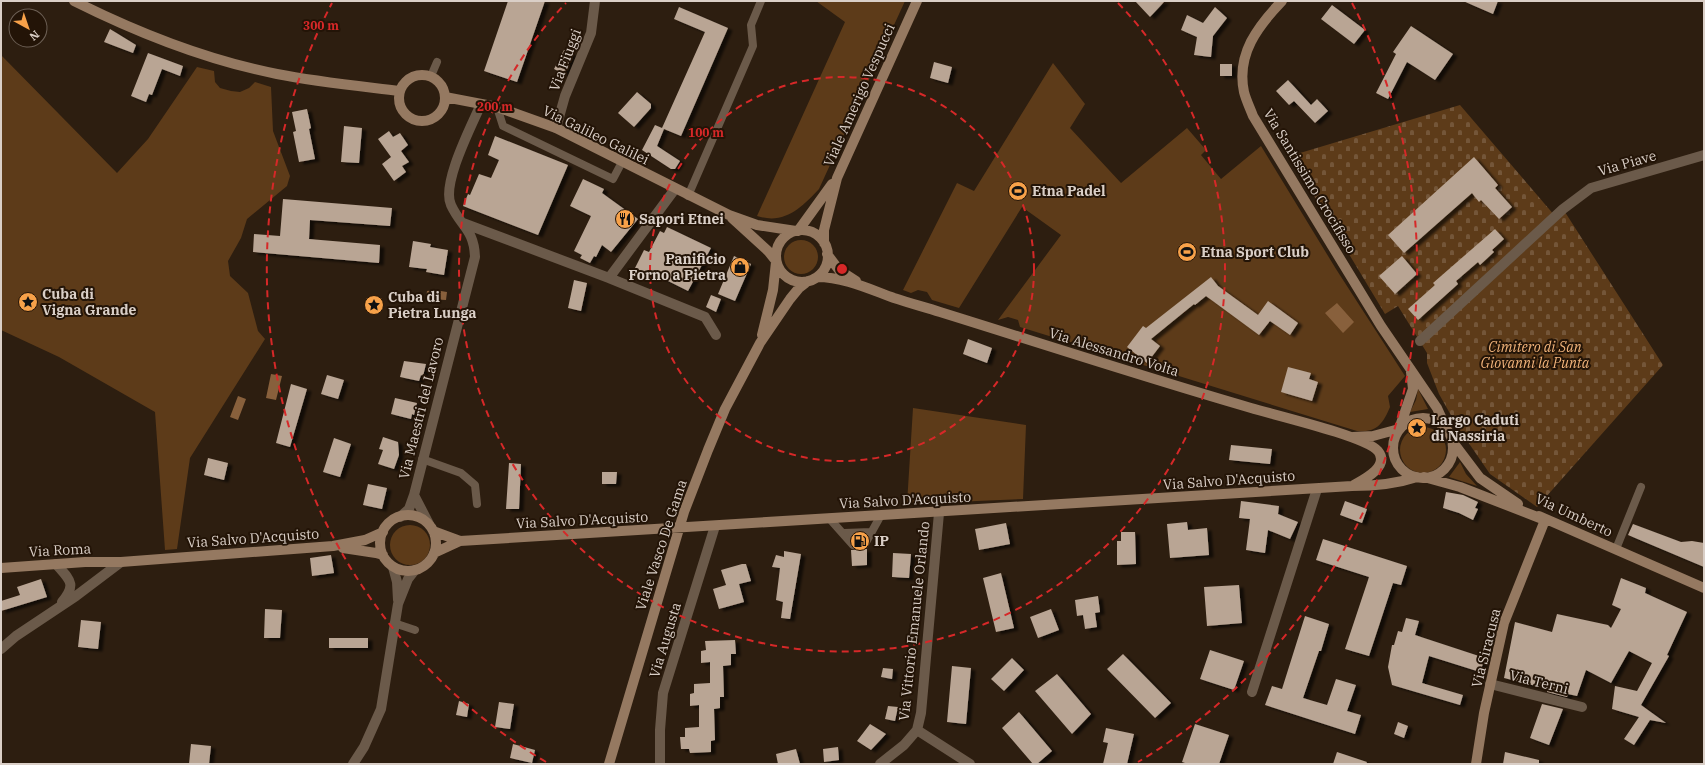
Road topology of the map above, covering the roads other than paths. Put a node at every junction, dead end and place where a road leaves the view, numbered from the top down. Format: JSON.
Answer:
{"nodes":[{"id":1,"x":74,"y":1,"type":"edge"},
{"id":2,"x":595,"y":1,"type":"edge"},
{"id":3,"x":761,"y":1,"type":"edge"},
{"id":4,"x":917,"y":1,"type":"edge"},
{"id":5,"x":1282,"y":1,"type":"edge"},
{"id":6,"x":438,"y":62,"type":"dead end"},
{"id":7,"x":432,"y":76,"type":"junction"},
{"id":8,"x":400,"y":91,"type":"junction"},
{"id":9,"x":445,"y":97,"type":"junction"},
{"id":10,"x":481,"y":104,"type":"junction"},
{"id":11,"x":497,"y":107,"type":"junction"},
{"id":12,"x":556,"y":128,"type":"junction"},
{"id":13,"x":1704,"y":156,"type":"edge"},
{"id":14,"x":622,"y":162,"type":"junction"},
{"id":15,"x":837,"y":178,"type":"junction"},
{"id":16,"x":675,"y":189,"type":"junction"},
{"id":17,"x":688,"y":196,"type":"junction"},
{"id":18,"x":729,"y":215,"type":"junction"},
{"id":19,"x":463,"y":223,"type":"junction"},
{"id":20,"x":797,"y":231,"type":"junction"},
{"id":21,"x":824,"y":243,"type":"junction"},
{"id":22,"x":827,"y":254,"type":"junction"},
{"id":23,"x":776,"y":261,"type":"junction"},
{"id":24,"x":817,"y":277,"type":"junction"},
{"id":25,"x":609,"y":278,"type":"junction"},
{"id":26,"x":808,"y":281,"type":"junction"},
{"id":27,"x":870,"y":289,"type":"junction"},
{"id":28,"x":716,"y":335,"type":"dead end"},
{"id":29,"x":1420,"y":341,"type":"dead end"},
{"id":30,"x":760,"y":343,"type":"junction"},
{"id":31,"x":1411,"y":370,"type":"junction"},
{"id":32,"x":1399,"y":429,"type":"junction"},
{"id":33,"x":1351,"y":436,"type":"junction"},
{"id":34,"x":1450,"y":437,"type":"junction"},
{"id":35,"x":1393,"y":448,"type":"junction"},
{"id":36,"x":1378,"y":452,"type":"junction"},
{"id":37,"x":1388,"y":458,"type":"junction"},
{"id":38,"x":422,"y":459,"type":"junction"},
{"id":39,"x":1378,"y":468,"type":"junction"},
{"id":40,"x":1401,"y":468,"type":"junction"},
{"id":41,"x":1421,"y":477,"type":"junction"},
{"id":42,"x":1352,"y":486,"type":"junction"},
{"id":43,"x":1641,"y":487,"type":"dead end"},
{"id":44,"x":1317,"y":489,"type":"junction"},
{"id":45,"x":414,"y":494,"type":"junction"},
{"id":46,"x":477,"y":504,"type":"dead end"},
{"id":47,"x":939,"y":513,"type":"junction"},
{"id":48,"x":881,"y":515,"type":"junction"},
{"id":49,"x":400,"y":517,"type":"junction"},
{"id":50,"x":829,"y":518,"type":"junction"},
{"id":51,"x":1545,"y":520,"type":"junction"},
{"id":52,"x":714,"y":526,"type":"junction"},
{"id":53,"x":431,"y":528,"type":"junction"},
{"id":54,"x":383,"y":532,"type":"junction"},
{"id":55,"x":871,"y":532,"type":"junction"},
{"id":56,"x":844,"y":534,"type":"junction"},
{"id":57,"x":460,"y":541,"type":"junction"},
{"id":58,"x":333,"y":546,"type":"junction"},
{"id":59,"x":1616,"y":550,"type":"junction"},
{"id":60,"x":434,"y":553,"type":"junction"},
{"id":61,"x":383,"y":555,"type":"junction"},
{"id":62,"x":121,"y":562,"type":"junction"},
{"id":63,"x":56,"y":564,"type":"junction"},
{"id":64,"x":394,"y":567,"type":"junction"},
{"id":65,"x":1,"y":568,"type":"edge"},
{"id":66,"x":415,"y":570,"type":"junction"},
{"id":67,"x":1704,"y":588,"type":"edge"},
{"id":68,"x":398,"y":604,"type":"junction"},
{"id":69,"x":57,"y":608,"type":"junction"},
{"id":70,"x":394,"y":623,"type":"junction"},
{"id":71,"x":415,"y":630,"type":"dead end"},
{"id":72,"x":1,"y":649,"type":"edge"},
{"id":73,"x":1490,"y":684,"type":"junction"},
{"id":74,"x":1252,"y":692,"type":"dead end"},
{"id":75,"x":1582,"y":707,"type":"dead end"},
{"id":76,"x":917,"y":730,"type":"junction"},
{"id":77,"x":352,"y":764,"type":"edge"},
{"id":78,"x":609,"y":764,"type":"edge"},
{"id":79,"x":660,"y":764,"type":"edge"},
{"id":80,"x":880,"y":764,"type":"edge"},
{"id":81,"x":970,"y":764,"type":"edge"},
{"id":82,"x":1476,"y":764,"type":"edge"}],
"edges":[{"from":1,"to":8,"type":"street"},
{"from":2,"to":12,"type":"street","name":"Via Fiuggi"},
{"from":3,"to":17,"type":"lane"},
{"from":4,"to":15,"type":"street","name":"Viale Amerigo Vespucci"},
{"from":5,"to":31,"type":"street","name":"Via Santissimo Crocifisso"},
{"from":6,"to":7,"type":"lane"},
{"from":7,"to":8,"type":"street"},
{"from":7,"to":9,"type":"street"},
{"from":8,"to":9,"type":"street"},
{"from":9,"to":10,"type":"street","name":"Via Galileo Galilei"},
{"from":10,"to":11,"type":"street","name":"Via Galileo Galilei"},
{"from":10,"to":19,"type":"street","name":"Via Maestri del Lavoro"},
{"from":11,"to":12,"type":"street","name":"Via Galileo Galilei"},
{"from":11,"to":14,"type":"lane"},
{"from":12,"to":14,"type":"street","name":"Via Galileo Galilei"},
{"from":13,"to":29,"type":"street","name":"Via Piave"},
{"from":14,"to":16,"type":"street","name":"Via Galileo Galilei"},
{"from":15,"to":20,"type":"street"},
{"from":15,"to":21,"type":"street"},
{"from":16,"to":17,"type":"street","name":"Via Galileo Galilei"},
{"from":16,"to":25,"type":"street"},
{"from":17,"to":18,"type":"street","name":"Via Galileo Galilei"},
{"from":18,"to":20,"type":"street"},
{"from":18,"to":23,"type":"street"},
{"from":19,"to":25,"type":"street"},
{"from":19,"to":38,"type":"street","name":"Via Maestri del Lavoro"},
{"from":20,"to":21,"type":"street"},
{"from":20,"to":23,"type":"street"},
{"from":21,"to":22,"type":"street"},
{"from":22,"to":24,"type":"street"},
{"from":22,"to":27,"type":"street"},
{"from":23,"to":26,"type":"street"},
{"from":23,"to":30,"type":"street"},
{"from":24,"to":26,"type":"street"},
{"from":24,"to":27,"type":"street"},
{"from":25,"to":28,"type":"street"},
{"from":26,"to":30,"type":"street"},
{"from":27,"to":33,"type":"street","name":"Via Alessandro Volta"},
{"from":30,"to":78,"type":"street","name":"Viale Vasco De Gama"},
{"from":31,"to":32,"type":"street"},
{"from":31,"to":34,"type":"street","name":"Via Santissimo Crocifisso"},
{"from":32,"to":33,"type":"street"},
{"from":32,"to":34,"type":"street"},
{"from":32,"to":35,"type":"street"},
{"from":33,"to":36,"type":"street"},
{"from":34,"to":41,"type":"street"},
{"from":34,"to":51,"type":"street","name":"Via Umberto"},
{"from":35,"to":37,"type":"street"},
{"from":35,"to":40,"type":"street"},
{"from":36,"to":37,"type":"street"},
{"from":36,"to":39,"type":"street"},
{"from":37,"to":39,"type":"street"},
{"from":37,"to":40,"type":"street"},
{"from":38,"to":45,"type":"street","name":"Via Maestri del Lavoro"},
{"from":38,"to":46,"type":"lane"},
{"from":39,"to":42,"type":"street"},
{"from":40,"to":41,"type":"street"},
{"from":41,"to":42,"type":"street","name":"Via Salvo D'Acquisto"},
{"from":41,"to":51,"type":"street"},
{"from":42,"to":44,"type":"street","name":"Via Salvo D'Acquisto"},
{"from":43,"to":59,"type":"lane"},
{"from":44,"to":47,"type":"street","name":"Via Salvo D'Acquisto"},
{"from":44,"to":74,"type":"street"},
{"from":45,"to":49,"type":"street","name":"Via Maestri del Lavoro"},
{"from":45,"to":53,"type":"street"},
{"from":47,"to":48,"type":"street","name":"Via Salvo D'Acquisto"},
{"from":47,"to":76,"type":"street","name":"Via Vittorio Emanuele Orlando"},
{"from":48,"to":50,"type":"street","name":"Via Salvo D'Acquisto"},
{"from":48,"to":55,"type":"lane"},
{"from":49,"to":53,"type":"street"},
{"from":49,"to":54,"type":"street"},
{"from":50,"to":52,"type":"street","name":"Via Salvo D'Acquisto"},
{"from":50,"to":56,"type":"lane"},
{"from":51,"to":59,"type":"street","name":"Via Umberto"},
{"from":51,"to":73,"type":"street","name":"Via Siracusa"},
{"from":52,"to":57,"type":"street","name":"Via Salvo D'Acquisto"},
{"from":52,"to":79,"type":"street","name":"Via Augusta"},
{"from":53,"to":57,"type":"street"},
{"from":53,"to":60,"type":"street"},
{"from":54,"to":58,"type":"street"},
{"from":54,"to":61,"type":"street"},
{"from":55,"to":56,"type":"lane"},
{"from":55,"to":56,"type":"lane"},
{"from":57,"to":60,"type":"street"},
{"from":58,"to":61,"type":"street"},
{"from":58,"to":62,"type":"street","name":"Via Salvo D'Acquisto"},
{"from":59,"to":67,"type":"street","name":"Via Umberto"},
{"from":60,"to":66,"type":"street"},
{"from":61,"to":64,"type":"street"},
{"from":62,"to":63,"type":"street","name":"Via Roma"},
{"from":62,"to":69,"type":"street"},
{"from":63,"to":65,"type":"street","name":"Via Roma"},
{"from":63,"to":69,"type":"street"},
{"from":64,"to":66,"type":"street"},
{"from":64,"to":68,"type":"street"},
{"from":66,"to":68,"type":"street"},
{"from":68,"to":70,"type":"street"},
{"from":69,"to":72,"type":"street"},
{"from":70,"to":71,"type":"lane"},
{"from":70,"to":77,"type":"street"},
{"from":73,"to":75,"type":"street","name":"Via Terni"},
{"from":73,"to":82,"type":"street","name":"Via Siracusa"},
{"from":76,"to":80,"type":"street","name":"Via Vittorio Emanuele Orlando"},
{"from":76,"to":81,"type":"street"}]}
